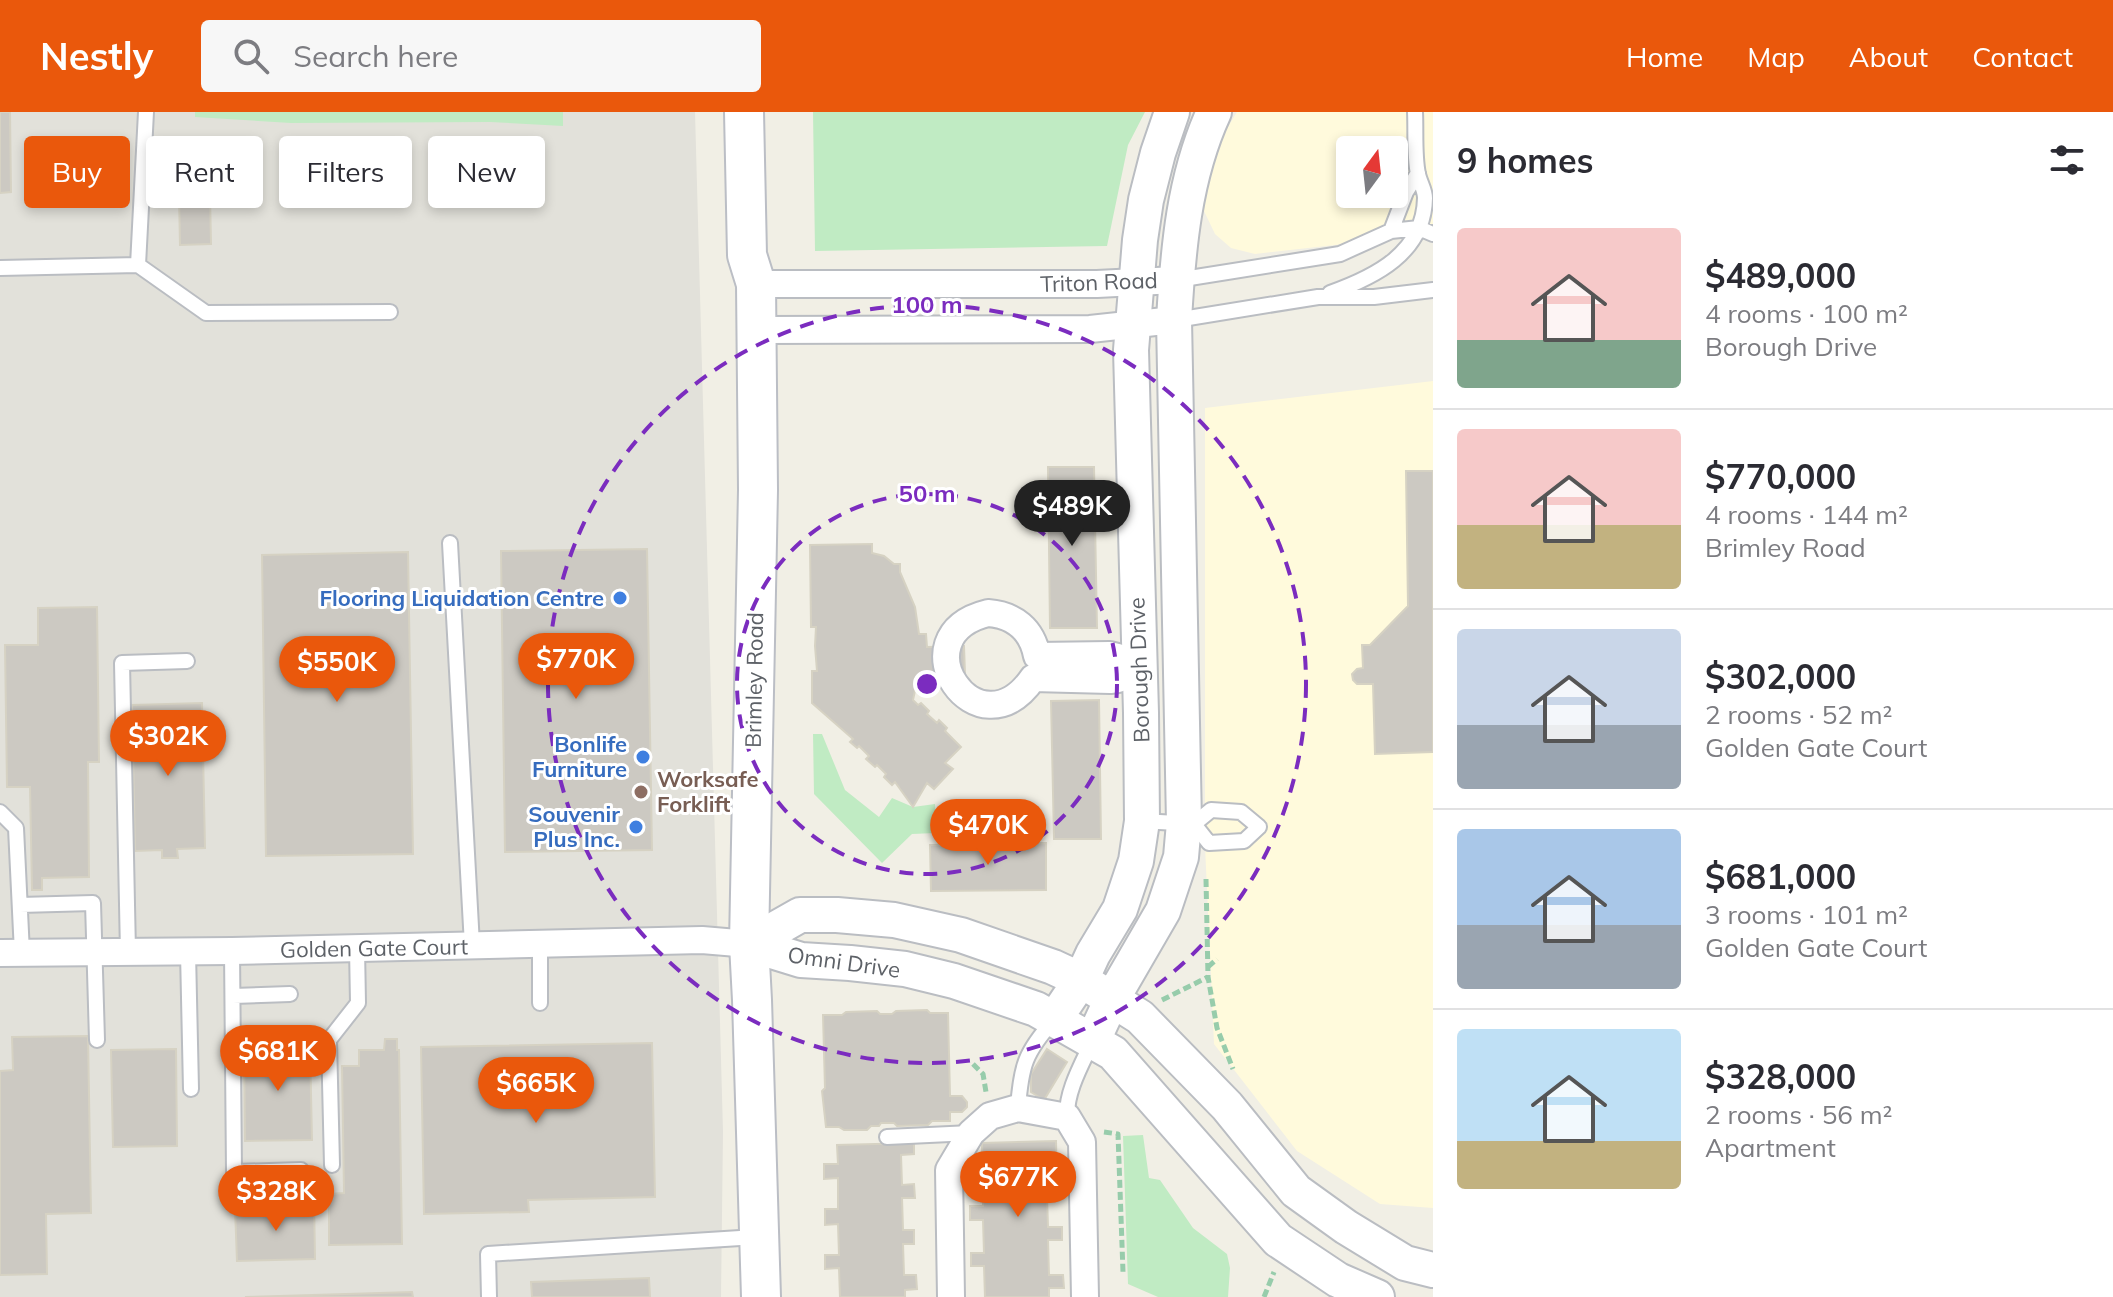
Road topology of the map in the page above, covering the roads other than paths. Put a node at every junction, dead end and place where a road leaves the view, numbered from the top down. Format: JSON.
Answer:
{"nodes":[{"id":1,"x":146,"y":112,"type":"edge"},
{"id":2,"x":744,"y":112,"type":"edge"},
{"id":3,"x":1172,"y":112,"type":"edge"},
{"id":4,"x":1214,"y":112,"type":"edge"},
{"id":5,"x":1415,"y":112,"type":"edge"},
{"id":6,"x":1425,"y":173,"type":"edge"},
{"id":7,"x":1391,"y":231,"type":"junction"},
{"id":8,"x":1426,"y":231,"type":"edge"},
{"id":9,"x":138,"y":265,"type":"junction"},
{"id":10,"x":0,"y":268,"type":"edge"},
{"id":11,"x":1176,"y":280,"type":"junction"},
{"id":12,"x":1137,"y":282,"type":"junction"},
{"id":13,"x":756,"y":284,"type":"junction"},
{"id":14,"x":1433,"y":290,"type":"edge"},
{"id":15,"x":1318,"y":297,"type":"junction"},
{"id":16,"x":390,"y":312,"type":"dead end"},
{"id":17,"x":1174,"y":320,"type":"junction"},
{"id":18,"x":1133,"y":325,"type":"junction"},
{"id":19,"x":757,"y":330,"type":"junction"},
{"id":20,"x":450,"y":543,"type":"dead end"},
{"id":21,"x":187,"y":661,"type":"dead end"},
{"id":22,"x":1154,"y":667,"type":"junction"},
{"id":23,"x":0,"y":812,"type":"edge"},
{"id":24,"x":1142,"y":821,"type":"junction"},
{"id":25,"x":1196,"y":830,"type":"junction"},
{"id":26,"x":20,"y":905,"type":"junction"},
{"id":27,"x":540,"y":944,"type":"junction"},
{"id":28,"x":749,"y":944,"type":"junction"},
{"id":29,"x":472,"y":945,"type":"junction"},
{"id":30,"x":357,"y":948,"type":"junction"},
{"id":31,"x":232,"y":951,"type":"junction"},
{"id":32,"x":94,"y":952,"type":"junction"},
{"id":33,"x":128,"y":952,"type":"junction"},
{"id":34,"x":188,"y":952,"type":"junction"},
{"id":35,"x":11,"y":953,"type":"edge"},
{"id":36,"x":1081,"y":980,"type":"junction"},
{"id":37,"x":290,"y":994,"type":"dead end"},
{"id":38,"x":233,"y":996,"type":"junction"},
{"id":39,"x":1112,"y":999,"type":"junction"},
{"id":40,"x":540,"y":1003,"type":"dead end"},
{"id":41,"x":1074,"y":1030,"type":"junction"},
{"id":42,"x":97,"y":1040,"type":"dead end"},
{"id":43,"x":191,"y":1089,"type":"dead end"},
{"id":44,"x":1018,"y":1108,"type":"junction"},
{"id":45,"x":1067,"y":1117,"type":"junction"},
{"id":46,"x":971,"y":1133,"type":"junction"},
{"id":47,"x":887,"y":1137,"type":"dead end"},
{"id":48,"x":332,"y":1165,"type":"dead end"},
{"id":49,"x":301,"y":1170,"type":"dead end"},
{"id":50,"x":760,"y":1236,"type":"junction"},
{"id":51,"x":1433,"y":1270,"type":"edge"},
{"id":52,"x":489,"y":1297,"type":"edge"},
{"id":53,"x":761,"y":1297,"type":"edge"},
{"id":54,"x":951,"y":1297,"type":"edge"},
{"id":55,"x":1085,"y":1297,"type":"edge"},
{"id":56,"x":1377,"y":1297,"type":"edge"}],
"edges":[{"from":1,"to":9,"type":"lane"},
{"from":2,"to":13,"type":"main road","name":"Brimley Road"},
{"from":3,"to":12,"type":"street","name":"Borough Drive"},
{"from":4,"to":11,"type":"street","name":"Borough Drive"},
{"from":5,"to":6,"type":"lane"},
{"from":6,"to":7,"type":"lane"},
{"from":6,"to":8,"type":"lane"},
{"from":7,"to":8,"type":"lane","name":"Triton Road"},
{"from":7,"to":11,"type":"lane","name":"Triton Road"},
{"from":8,"to":15,"type":"lane"},
{"from":9,"to":10,"type":"lane"},
{"from":9,"to":16,"type":"lane"},
{"from":11,"to":12,"type":"street","name":"Triton Road"},
{"from":11,"to":17,"type":"street","name":"Borough Drive"},
{"from":12,"to":13,"type":"street","name":"Triton Road"},
{"from":12,"to":18,"type":"street","name":"Borough Drive"},
{"from":13,"to":19,"type":"main road","name":"Brimley Road"},
{"from":14,"to":15,"type":"lane","name":"Triton Road"},
{"from":15,"to":17,"type":"lane","name":"Triton Road"},
{"from":17,"to":18,"type":"street","name":"Triton Road"},
{"from":17,"to":22,"type":"street","name":"Borough Drive"},
{"from":18,"to":19,"type":"street","name":"Triton Road"},
{"from":18,"to":22,"type":"street","name":"Borough Drive"},
{"from":19,"to":28,"type":"main road","name":"Brimley Road"},
{"from":20,"to":29,"type":"lane"},
{"from":21,"to":33,"type":"lane"},
{"from":22,"to":22,"type":"street"},
{"from":22,"to":24,"type":"street","name":"Borough Drive"},
{"from":22,"to":25,"type":"street","name":"Borough Drive"},
{"from":23,"to":26,"type":"lane"},
{"from":24,"to":25,"type":"lane"},
{"from":24,"to":36,"type":"street","name":"Borough Drive"},
{"from":25,"to":39,"type":"street","name":"Borough Drive"},
{"from":26,"to":32,"type":"lane"},
{"from":26,"to":35,"type":"lane"},
{"from":27,"to":28,"type":"street","name":"Golden Gate Court"},
{"from":27,"to":29,"type":"street","name":"Golden Gate Court"},
{"from":27,"to":40,"type":"lane"},
{"from":28,"to":36,"type":"street","name":"Omni Drive"},
{"from":28,"to":41,"type":"street","name":"Omni Drive"},
{"from":28,"to":50,"type":"main road","name":"Brimley Road"},
{"from":29,"to":30,"type":"street","name":"Golden Gate Court"},
{"from":30,"to":31,"type":"street","name":"Golden Gate Court"},
{"from":30,"to":48,"type":"lane"},
{"from":31,"to":34,"type":"street","name":"Golden Gate Court"},
{"from":31,"to":38,"type":"lane"},
{"from":32,"to":33,"type":"street","name":"Golden Gate Court"},
{"from":32,"to":35,"type":"street","name":"Golden Gate Court"},
{"from":32,"to":42,"type":"lane"},
{"from":33,"to":34,"type":"street","name":"Golden Gate Court"},
{"from":34,"to":43,"type":"lane"},
{"from":36,"to":39,"type":"street","name":"Omni Drive"},
{"from":36,"to":41,"type":"street","name":"Borough Drive"},
{"from":37,"to":38,"type":"lane"},
{"from":38,"to":49,"type":"lane"},
{"from":39,"to":41,"type":"street","name":"Borough Drive"},
{"from":39,"to":51,"type":"street"},
{"from":41,"to":44,"type":"lane"},
{"from":41,"to":45,"type":"lane"},
{"from":41,"to":56,"type":"street"},
{"from":44,"to":45,"type":"street"},
{"from":44,"to":46,"type":"street"},
{"from":45,"to":55,"type":"street"},
{"from":46,"to":47,"type":"lane"},
{"from":46,"to":54,"type":"street"},
{"from":50,"to":52,"type":"lane"},
{"from":50,"to":53,"type":"main road","name":"Brimley Road"}]}
